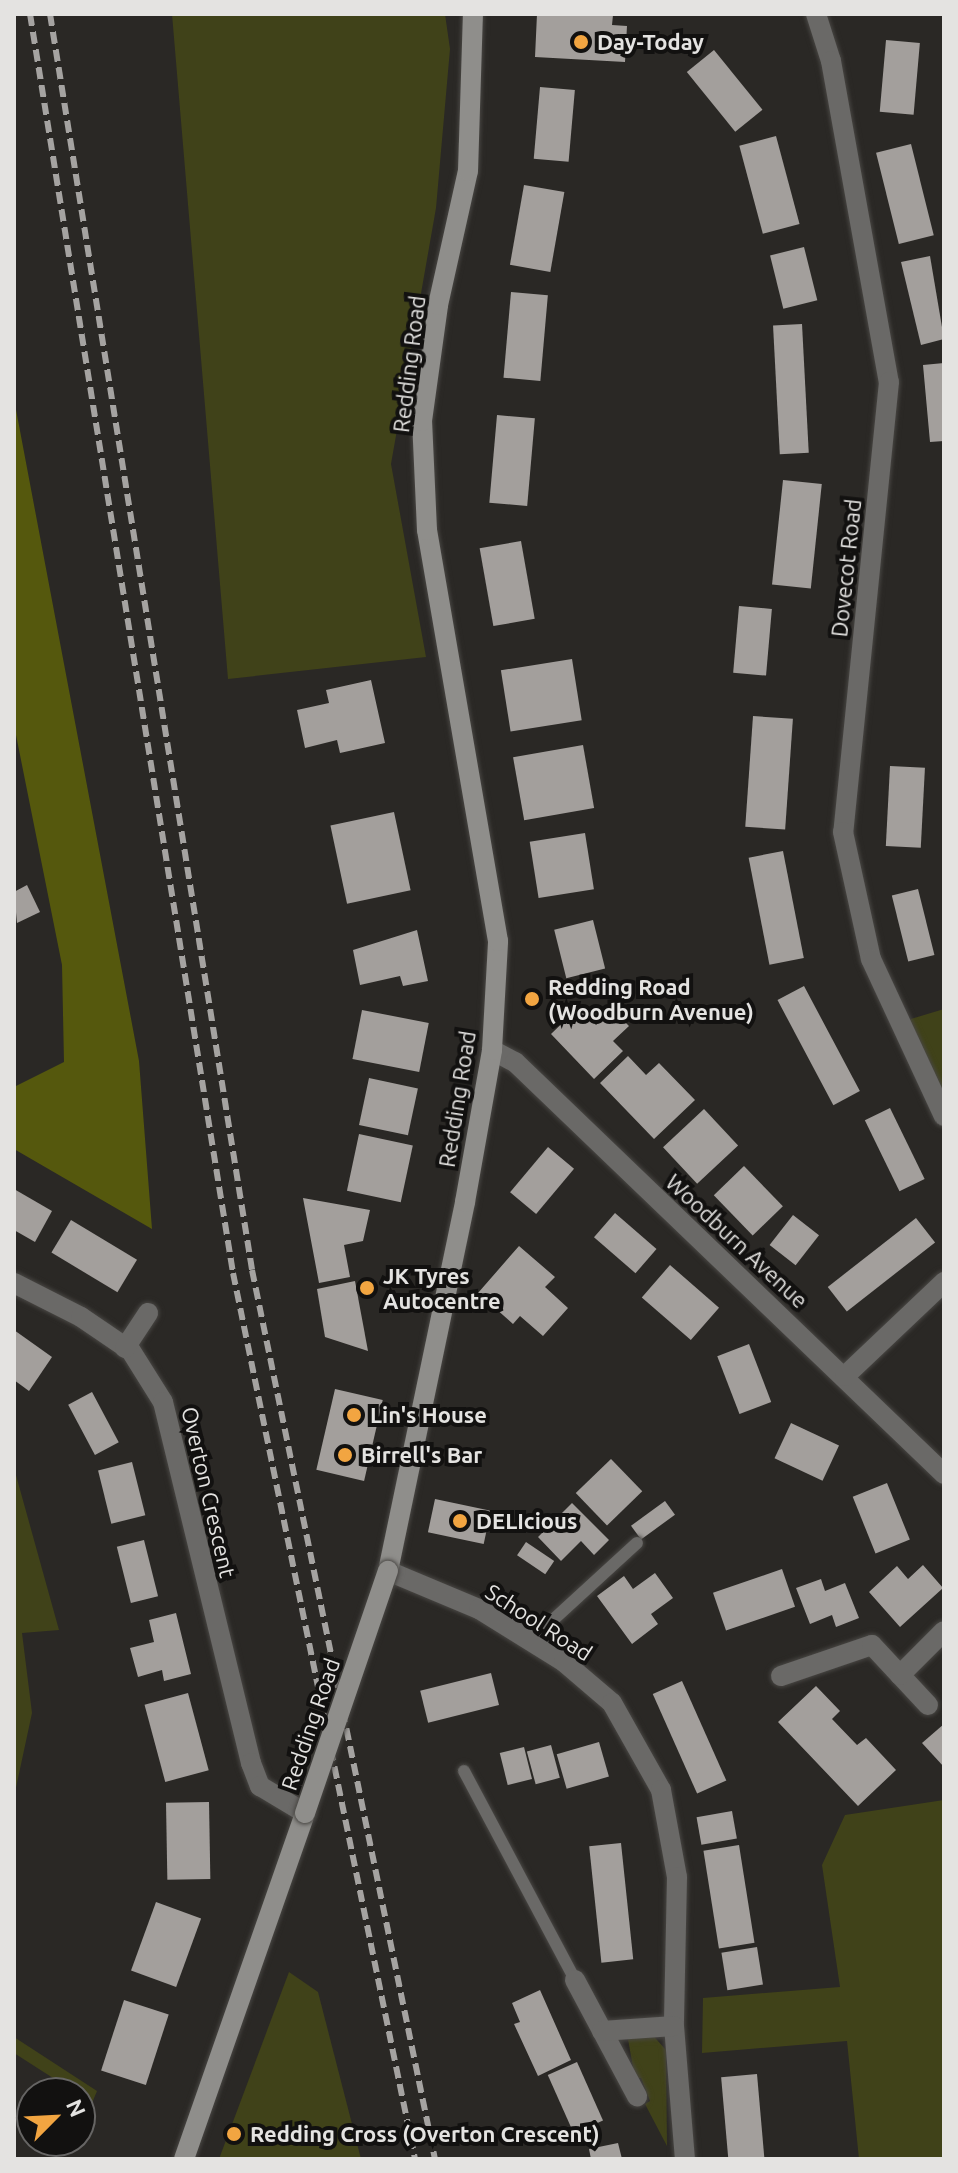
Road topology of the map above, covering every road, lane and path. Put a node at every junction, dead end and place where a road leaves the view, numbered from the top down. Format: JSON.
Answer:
{"nodes":[{"id":1,"x":473,"y":14,"type":"edge"},
{"id":2,"x":816,"y":14,"type":"edge"},
{"id":3,"x":492,"y":1050,"type":"junction"},
{"id":4,"x":944,"y":1116,"type":"edge"},
{"id":5,"x":944,"y":1282,"type":"edge"},
{"id":6,"x":14,"y":1283,"type":"edge"},
{"id":7,"x":148,"y":1313,"type":"dead end"},
{"id":8,"x":125,"y":1348,"type":"junction"},
{"id":9,"x":845,"y":1376,"type":"junction"},
{"id":10,"x":944,"y":1474,"type":"edge"},
{"id":11,"x":637,"y":1543,"type":"dead end"},
{"id":12,"x":388,"y":1571,"type":"junction"},
{"id":13,"x":944,"y":1631,"type":"edge"},
{"id":14,"x":530,"y":1641,"type":"junction"},
{"id":15,"x":900,"y":1675,"type":"junction"},
{"id":16,"x":781,"y":1676,"type":"dead end"},
{"id":17,"x":928,"y":1705,"type":"dead end"},
{"id":18,"x":464,"y":1771,"type":"dead end"},
{"id":19,"x":305,"y":1813,"type":"junction"},
{"id":20,"x":575,"y":1980,"type":"joint"},
{"id":21,"x":674,"y":2026,"type":"junction"},
{"id":22,"x":602,"y":2031,"type":"junction"},
{"id":23,"x":637,"y":2096,"type":"dead end"},
{"id":24,"x":184,"y":2159,"type":"edge"},
{"id":25,"x":685,"y":2159,"type":"edge"}],
"edges":[{"from":1,"to":3,"type":"main road","name":"Redding Road"},
{"from":2,"to":4,"type":"street","name":"Dovecot Road"},
{"from":3,"to":9,"type":"street","name":"Woodburn Avenue"},
{"from":3,"to":12,"type":"main road","name":"Redding Road"},
{"from":5,"to":9,"type":"street"},
{"from":6,"to":8,"type":"street","name":"Overton Crescent"},
{"from":7,"to":8,"type":"street"},
{"from":8,"to":19,"type":"street","name":"Overton Crescent"},
{"from":9,"to":10,"type":"street","name":"Woodburn Avenue"},
{"from":11,"to":14,"type":"lane"},
{"from":12,"to":14,"type":"street","name":"School Road"},
{"from":12,"to":19,"type":"main road","name":"Redding Road","bridge":true},
{"from":13,"to":15,"type":"street"},
{"from":14,"to":21,"type":"street","name":"School Road"},
{"from":15,"to":16,"type":"street"},
{"from":15,"to":17,"type":"street"},
{"from":18,"to":20,"type":"lane"},
{"from":19,"to":24,"type":"main road","name":"Redding Road"},
{"from":20,"to":22,"type":"street"},
{"from":21,"to":22,"type":"street"},
{"from":21,"to":25,"type":"street","name":"School Road"},
{"from":22,"to":23,"type":"street"}]}
